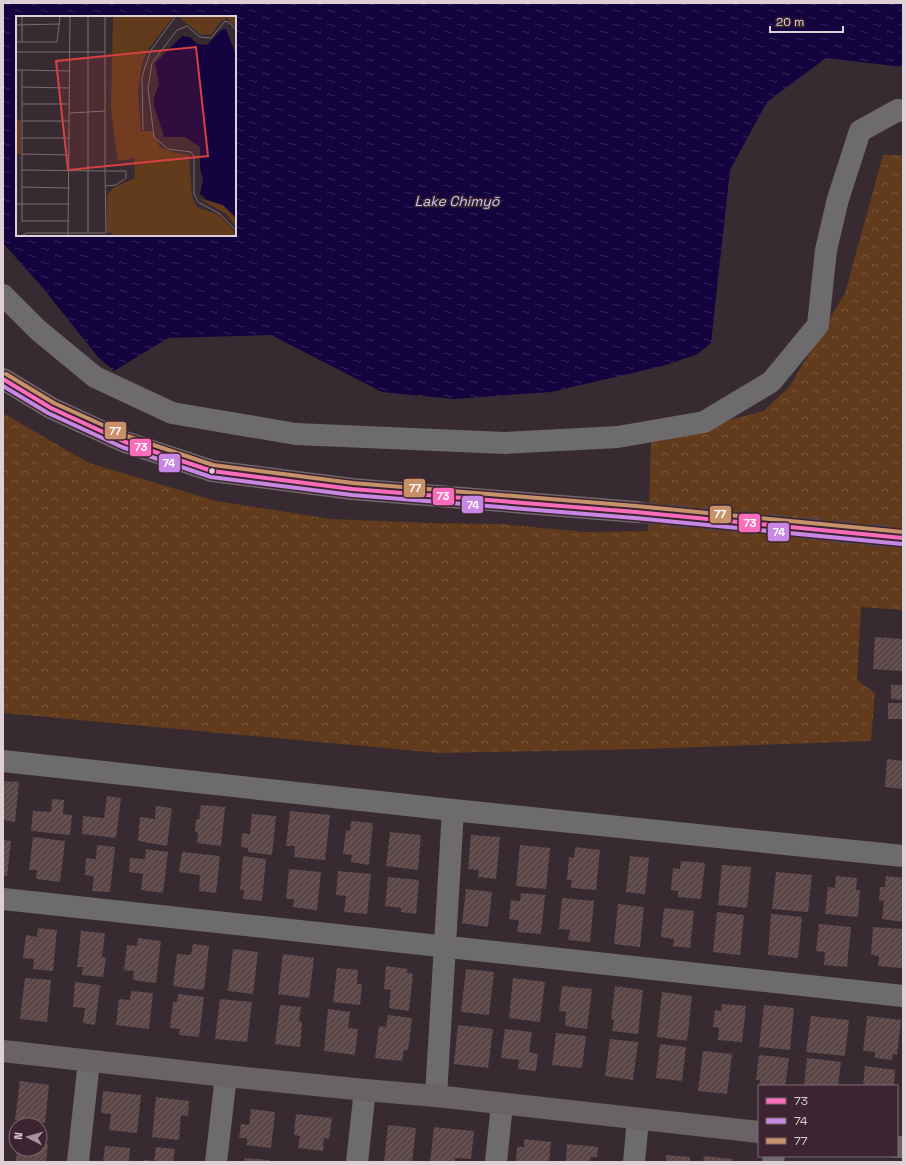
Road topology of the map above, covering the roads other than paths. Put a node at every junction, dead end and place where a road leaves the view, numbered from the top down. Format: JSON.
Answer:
{"nodes":[{"id":1,"x":903,"y":110,"type":"edge"},
{"id":2,"x":3,"y":296,"type":"edge"},
{"id":3,"x":3,"y":379,"type":"edge"},
{"id":4,"x":636,"y":512,"type":"tunnel mouth"},
{"id":5,"x":3,"y":761,"type":"edge"},
{"id":6,"x":453,"y":810,"type":"junction"},
{"id":7,"x":903,"y":856,"type":"edge"},
{"id":8,"x":3,"y":899,"type":"edge"},
{"id":9,"x":446,"y":948,"type":"junction"},
{"id":10,"x":903,"y":996,"type":"edge"},
{"id":11,"x":3,"y":1051,"type":"edge"},
{"id":12,"x":89,"y":1061,"type":"junction"},
{"id":13,"x":226,"y":1076,"type":"junction"},
{"id":14,"x":365,"y":1090,"type":"junction"},
{"id":15,"x":436,"y":1096,"type":"junction"},
{"id":16,"x":502,"y":1104,"type":"junction"},
{"id":17,"x":638,"y":1119,"type":"junction"},
{"id":18,"x":758,"y":1132,"type":"edge"},
{"id":19,"x":78,"y":1162,"type":"edge"},
{"id":20,"x":216,"y":1162,"type":"edge"},
{"id":21,"x":357,"y":1162,"type":"edge"},
{"id":22,"x":496,"y":1162,"type":"edge"},
{"id":23,"x":634,"y":1162,"type":"edge"}],
"edges":[{"from":1,"to":2,"type":"street"},
{"from":3,"to":4,"type":"highway"},
{"from":5,"to":6,"type":"street"},
{"from":6,"to":7,"type":"street"},
{"from":6,"to":9,"type":"street"},
{"from":8,"to":9,"type":"street"},
{"from":9,"to":10,"type":"street"},
{"from":9,"to":15,"type":"street"},
{"from":11,"to":12,"type":"street"},
{"from":12,"to":13,"type":"street"},
{"from":12,"to":19,"type":"street"},
{"from":13,"to":14,"type":"street"},
{"from":13,"to":20,"type":"street"},
{"from":14,"to":15,"type":"street"},
{"from":14,"to":21,"type":"street"},
{"from":15,"to":16,"type":"street"},
{"from":16,"to":17,"type":"street"},
{"from":16,"to":22,"type":"street"},
{"from":17,"to":18,"type":"street"},
{"from":17,"to":23,"type":"street"}]}
